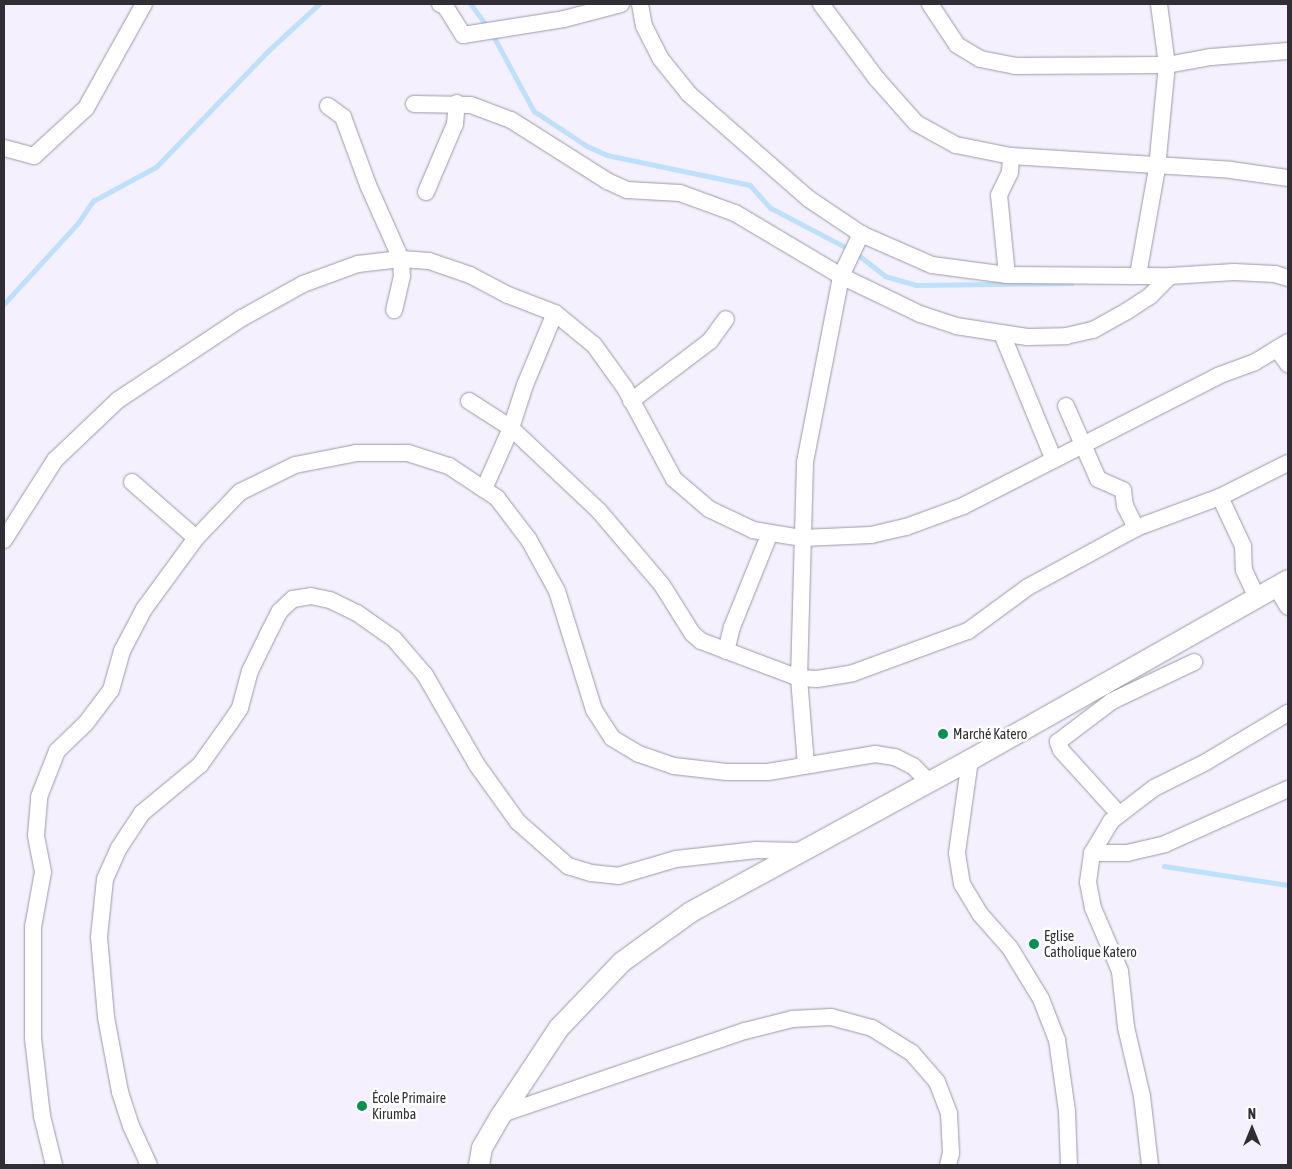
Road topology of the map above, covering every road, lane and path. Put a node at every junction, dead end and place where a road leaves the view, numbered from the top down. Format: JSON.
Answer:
{"nodes":[{"id":1,"x":144,"y":4,"type":"edge"},
{"id":2,"x":444,"y":4,"type":"edge"},
{"id":3,"x":621,"y":4,"type":"edge"},
{"id":4,"x":640,"y":4,"type":"edge"},
{"id":5,"x":821,"y":4,"type":"edge"},
{"id":6,"x":930,"y":4,"type":"edge"},
{"id":7,"x":1159,"y":4,"type":"edge"},
{"id":8,"x":1288,"y":51,"type":"edge"},
{"id":9,"x":1167,"y":65,"type":"junction"},
{"id":10,"x":457,"y":103,"type":"junction"},
{"id":11,"x":414,"y":104,"type":"dead end"},
{"id":12,"x":328,"y":106,"type":"dead end"},
{"id":13,"x":4,"y":148,"type":"edge"},
{"id":14,"x":1011,"y":156,"type":"junction"},
{"id":15,"x":1157,"y":168,"type":"junction"},
{"id":16,"x":1288,"y":178,"type":"edge"},
{"id":17,"x":426,"y":192,"type":"dead end"},
{"id":18,"x":861,"y":234,"type":"junction"},
{"id":19,"x":401,"y":259,"type":"junction"},
{"id":20,"x":1007,"y":275,"type":"junction"},
{"id":21,"x":1138,"y":275,"type":"junction"},
{"id":22,"x":841,"y":276,"type":"junction"},
{"id":23,"x":1170,"y":276,"type":"junction"},
{"id":24,"x":1288,"y":278,"type":"edge"},
{"id":25,"x":394,"y":310,"type":"dead end"},
{"id":26,"x":555,"y":313,"type":"junction"},
{"id":27,"x":726,"y":319,"type":"dead end"},
{"id":28,"x":1002,"y":334,"type":"junction"},
{"id":29,"x":1283,"y":346,"type":"edge"},
{"id":30,"x":1288,"y":364,"type":"edge"},
{"id":31,"x":632,"y":400,"type":"junction"},
{"id":32,"x":469,"y":401,"type":"dead end"},
{"id":33,"x":1066,"y":406,"type":"dead end"},
{"id":34,"x":511,"y":428,"type":"junction"},
{"id":35,"x":1082,"y":445,"type":"junction"},
{"id":36,"x":1054,"y":460,"type":"junction"},
{"id":37,"x":1288,"y":463,"type":"edge"},
{"id":38,"x":132,"y":482,"type":"dead end"},
{"id":39,"x":484,"y":489,"type":"junction"},
{"id":40,"x":1220,"y":498,"type":"junction"},
{"id":41,"x":1136,"y":528,"type":"junction"},
{"id":42,"x":770,"y":533,"type":"junction"},
{"id":43,"x":196,"y":538,"type":"junction"},
{"id":44,"x":802,"y":538,"type":"junction"},
{"id":45,"x":4,"y":540,"type":"edge"},
{"id":46,"x":1282,"y":583,"type":"edge"},
{"id":47,"x":1257,"y":598,"type":"junction"},
{"id":48,"x":1288,"y":607,"type":"edge"},
{"id":49,"x":726,"y":651,"type":"junction"},
{"id":50,"x":1194,"y":662,"type":"dead end"},
{"id":51,"x":799,"y":678,"type":"junction"},
{"id":52,"x":1107,"y":693,"type":"junction"},
{"id":53,"x":1288,"y":713,"type":"edge"},
{"id":54,"x":970,"y":760,"type":"junction"},
{"id":55,"x":806,"y":764,"type":"junction"},
{"id":56,"x":928,"y":781,"type":"junction"},
{"id":57,"x":1288,"y":789,"type":"edge"},
{"id":58,"x":1119,"y":814,"type":"junction"},
{"id":59,"x":801,"y":851,"type":"junction"},
{"id":60,"x":1092,"y":853,"type":"junction"},
{"id":61,"x":502,"y":1114,"type":"junction"},
{"id":62,"x":54,"y":1165,"type":"edge"},
{"id":63,"x":150,"y":1165,"type":"edge"},
{"id":64,"x":478,"y":1165,"type":"edge"},
{"id":65,"x":948,"y":1165,"type":"edge"},
{"id":66,"x":1069,"y":1165,"type":"edge"},
{"id":67,"x":1150,"y":1165,"type":"edge"}],
"edges":[{"from":1,"to":13,"type":"street"},
{"from":2,"to":3,"type":"street"},
{"from":4,"to":18,"type":"street"},
{"from":5,"to":14,"type":"street"},
{"from":6,"to":9,"type":"street"},
{"from":7,"to":9,"type":"street"},
{"from":8,"to":9,"type":"street"},
{"from":9,"to":15,"type":"street"},
{"from":10,"to":11,"type":"street"},
{"from":10,"to":17,"type":"street"},
{"from":10,"to":22,"type":"street"},
{"from":12,"to":19,"type":"street"},
{"from":14,"to":15,"type":"street"},
{"from":14,"to":20,"type":"street"},
{"from":15,"to":16,"type":"street"},
{"from":15,"to":21,"type":"street"},
{"from":18,"to":20,"type":"street"},
{"from":18,"to":22,"type":"street"},
{"from":19,"to":25,"type":"street"},
{"from":19,"to":26,"type":"street"},
{"from":19,"to":45,"type":"street"},
{"from":20,"to":21,"type":"street"},
{"from":21,"to":23,"type":"street"},
{"from":22,"to":28,"type":"street"},
{"from":22,"to":44,"type":"street"},
{"from":23,"to":24,"type":"street"},
{"from":23,"to":28,"type":"street"},
{"from":26,"to":31,"type":"street"},
{"from":26,"to":34,"type":"street"},
{"from":27,"to":31,"type":"street"},
{"from":28,"to":36,"type":"street"},
{"from":29,"to":30,"type":"street"},
{"from":29,"to":35,"type":"street"},
{"from":31,"to":42,"type":"street"},
{"from":32,"to":34,"type":"street"},
{"from":33,"to":35,"type":"street"},
{"from":34,"to":39,"type":"street"},
{"from":34,"to":49,"type":"street"},
{"from":35,"to":36,"type":"street"},
{"from":35,"to":41,"type":"street"},
{"from":36,"to":44,"type":"street"},
{"from":37,"to":40,"type":"street"},
{"from":38,"to":43,"type":"street"},
{"from":39,"to":43,"type":"street"},
{"from":39,"to":55,"type":"street"},
{"from":40,"to":41,"type":"street"},
{"from":40,"to":47,"type":"street"},
{"from":41,"to":51,"type":"street"},
{"from":42,"to":44,"type":"street"},
{"from":42,"to":49,"type":"street"},
{"from":43,"to":62,"type":"street"},
{"from":44,"to":51,"type":"street"},
{"from":46,"to":47,"type":"street"},
{"from":46,"to":48,"type":"street"},
{"from":47,"to":52,"type":"street"},
{"from":49,"to":51,"type":"street"},
{"from":50,"to":52,"type":"street"},
{"from":51,"to":55,"type":"street"},
{"from":52,"to":54,"type":"street"},
{"from":52,"to":58,"type":"street"},
{"from":53,"to":58,"type":"street"},
{"from":54,"to":56,"type":"street"},
{"from":54,"to":66,"type":"street"},
{"from":55,"to":56,"type":"street"},
{"from":56,"to":59,"type":"street"},
{"from":57,"to":60,"type":"street"},
{"from":58,"to":60,"type":"street"},
{"from":59,"to":61,"type":"street"},
{"from":59,"to":63,"type":"street"},
{"from":60,"to":67,"type":"street"},
{"from":61,"to":64,"type":"street"},
{"from":61,"to":65,"type":"street"}]}
